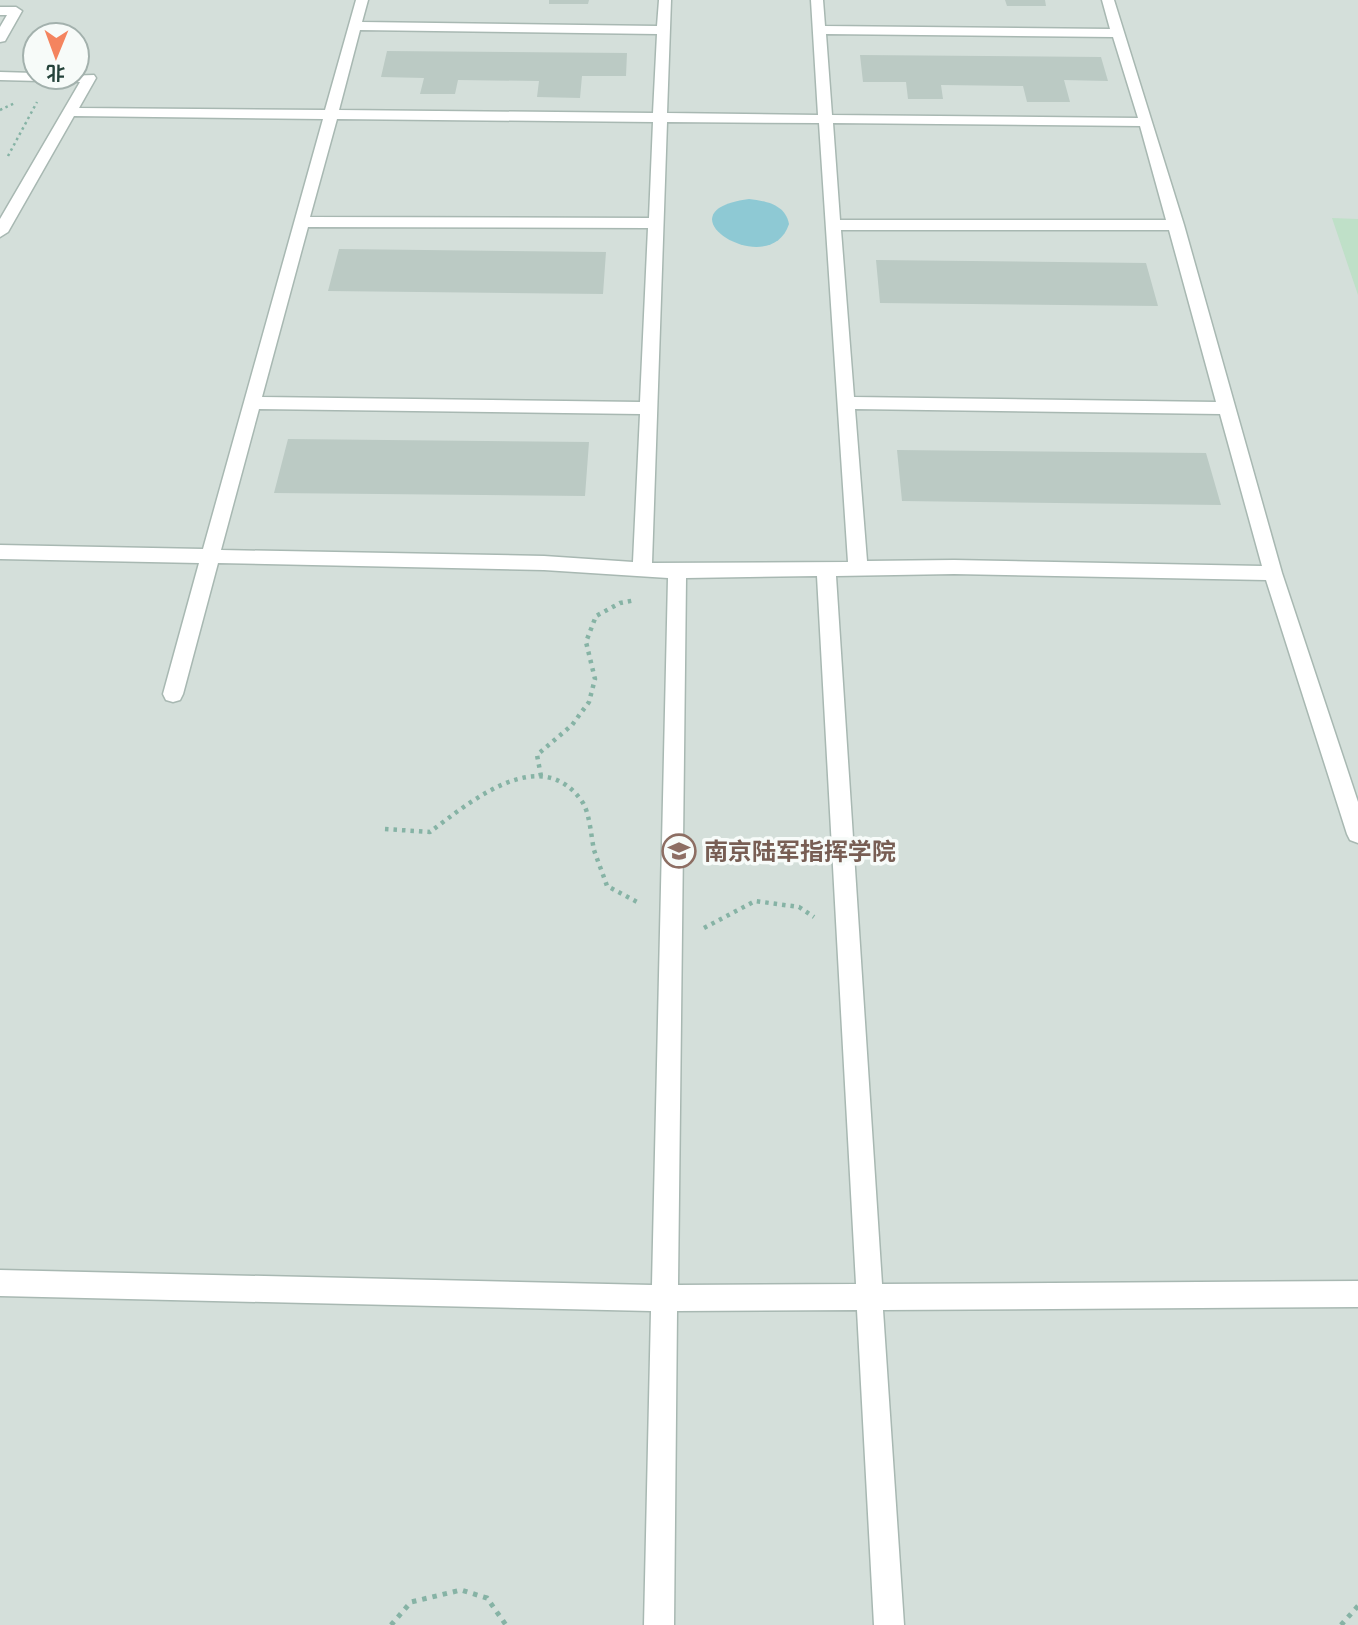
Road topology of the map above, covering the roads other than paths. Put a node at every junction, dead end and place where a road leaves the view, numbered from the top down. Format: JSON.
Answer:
{"nodes":[{"id":1,"x":362,"y":0,"type":"edge"},
{"id":2,"x":666,"y":0,"type":"edge"},
{"id":3,"x":817,"y":0,"type":"edge"},
{"id":4,"x":1108,"y":0,"type":"edge"},
{"id":5,"x":0,"y":11,"type":"edge"},
{"id":6,"x":355,"y":26,"type":"junction"},
{"id":7,"x":664,"y":30,"type":"junction"},
{"id":8,"x":819,"y":30,"type":"junction"},
{"id":9,"x":1119,"y":33,"type":"junction"},
{"id":10,"x":0,"y":38,"type":"edge"},
{"id":11,"x":0,"y":76,"type":"edge"},
{"id":12,"x":21,"y":77,"type":"edge"},
{"id":13,"x":81,"y":91,"type":"edge"},
{"id":14,"x":69,"y":112,"type":"junction"},
{"id":15,"x":329,"y":114,"type":"junction"},
{"id":16,"x":661,"y":117,"type":"junction"},
{"id":17,"x":825,"y":119,"type":"junction"},
{"id":18,"x":1146,"y":122,"type":"junction"},
{"id":19,"x":301,"y":222,"type":"junction"},
{"id":20,"x":656,"y":223,"type":"junction"},
{"id":21,"x":833,"y":225,"type":"junction"},
{"id":22,"x":1175,"y":225,"type":"junction"},
{"id":23,"x":0,"y":232,"type":"edge"},
{"id":24,"x":251,"y":403,"type":"junction"},
{"id":25,"x":846,"y":403,"type":"junction"},
{"id":26,"x":648,"y":408,"type":"junction"},
{"id":27,"x":1227,"y":408,"type":"junction"},
{"id":28,"x":0,"y":552,"type":"edge"},
{"id":29,"x":208,"y":557,"type":"junction"},
{"id":30,"x":826,"y":569,"type":"junction"},
{"id":31,"x":858,"y":569,"type":"junction"},
{"id":32,"x":642,"y":570,"type":"junction"},
{"id":33,"x":677,"y":571,"type":"junction"},
{"id":34,"x":1273,"y":573,"type":"junction"},
{"id":35,"x":173,"y":694,"type":"dead end"},
{"id":36,"x":1358,"y":834,"type":"edge"},
{"id":37,"x":0,"y":1283,"type":"edge"},
{"id":38,"x":1358,"y":1294,"type":"edge"},
{"id":39,"x":664,"y":1298,"type":"junction"},
{"id":40,"x":870,"y":1299,"type":"junction"},
{"id":41,"x":659,"y":1625,"type":"edge"},
{"id":42,"x":889,"y":1625,"type":"edge"}],
"edges":[{"from":1,"to":6,"type":"street"},
{"from":2,"to":7,"type":"street"},
{"from":3,"to":8,"type":"street"},
{"from":4,"to":9,"type":"street"},
{"from":5,"to":10,"type":"street"},
{"from":6,"to":7,"type":"street"},
{"from":6,"to":15,"type":"street"},
{"from":7,"to":16,"type":"street"},
{"from":8,"to":9,"type":"street"},
{"from":8,"to":17,"type":"street"},
{"from":9,"to":18,"type":"street"},
{"from":11,"to":12,"type":"street"},
{"from":13,"to":14,"type":"street"},
{"from":14,"to":15,"type":"street"},
{"from":14,"to":23,"type":"street"},
{"from":15,"to":16,"type":"street"},
{"from":15,"to":19,"type":"street"},
{"from":16,"to":17,"type":"street"},
{"from":16,"to":20,"type":"street"},
{"from":17,"to":18,"type":"street"},
{"from":17,"to":21,"type":"street"},
{"from":18,"to":22,"type":"street"},
{"from":19,"to":20,"type":"street"},
{"from":19,"to":24,"type":"street"},
{"from":20,"to":26,"type":"street"},
{"from":21,"to":22,"type":"street"},
{"from":21,"to":25,"type":"street"},
{"from":22,"to":27,"type":"street"},
{"from":24,"to":26,"type":"street"},
{"from":24,"to":29,"type":"street"},
{"from":25,"to":27,"type":"street"},
{"from":25,"to":31,"type":"street"},
{"from":26,"to":32,"type":"street"},
{"from":27,"to":34,"type":"street"},
{"from":28,"to":29,"type":"street"},
{"from":29,"to":32,"type":"street"},
{"from":29,"to":35,"type":"street"},
{"from":30,"to":31,"type":"street"},
{"from":30,"to":33,"type":"street"},
{"from":30,"to":40,"type":"street"},
{"from":31,"to":34,"type":"street"},
{"from":32,"to":33,"type":"street"},
{"from":33,"to":39,"type":"street"},
{"from":34,"to":36,"type":"street"},
{"from":37,"to":39,"type":"street"},
{"from":38,"to":40,"type":"street"},
{"from":39,"to":40,"type":"street"},
{"from":39,"to":41,"type":"street"},
{"from":40,"to":42,"type":"street"}]}
